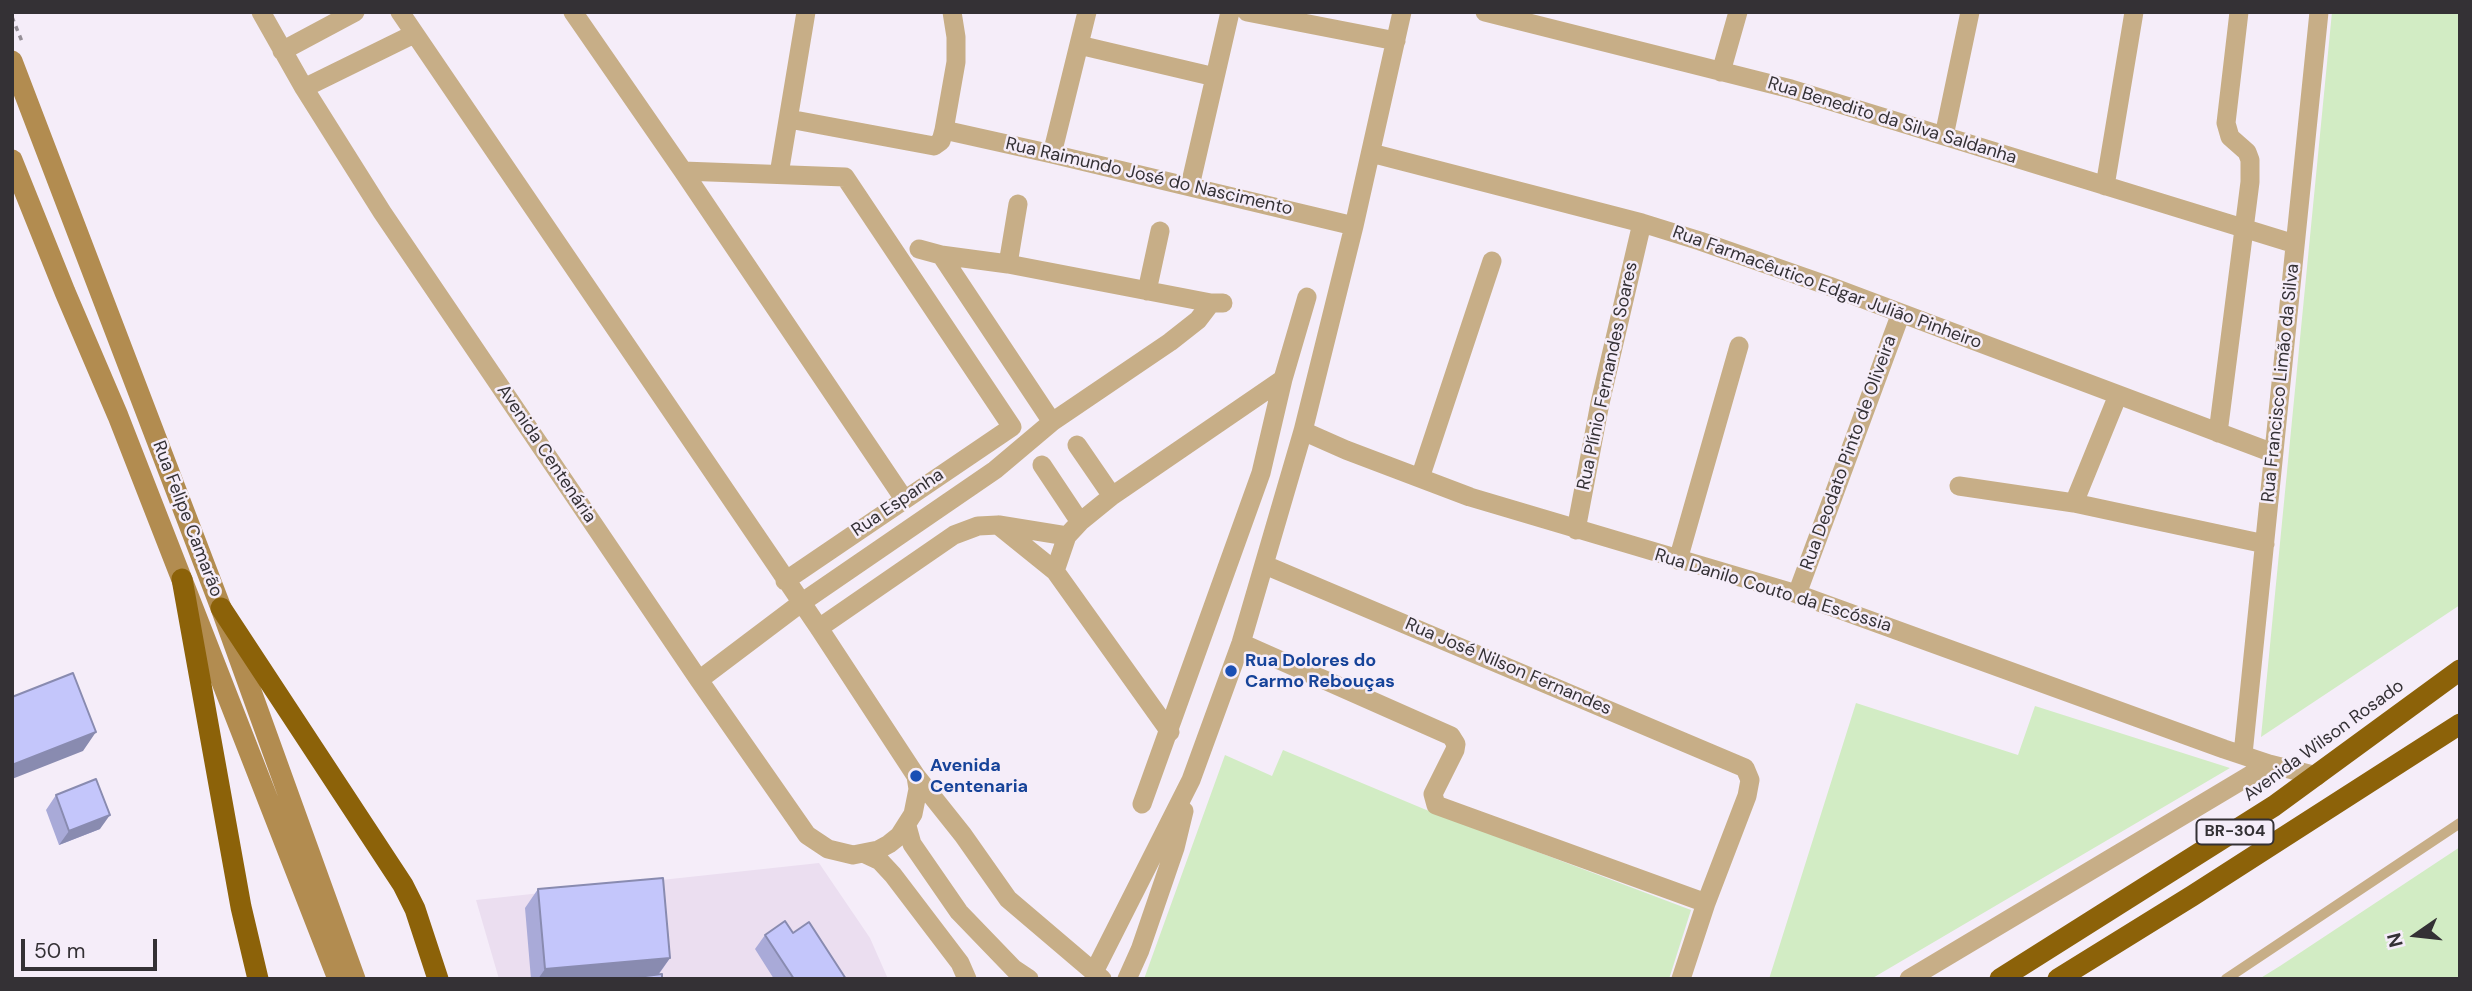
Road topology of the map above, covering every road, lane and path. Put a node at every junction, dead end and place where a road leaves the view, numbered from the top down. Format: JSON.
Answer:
{"nodes":[{"id":1,"x":261,"y":12,"type":"edge"},
{"id":2,"x":355,"y":12,"type":"edge"},
{"id":3,"x":400,"y":12,"type":"edge"},
{"id":4,"x":573,"y":12,"type":"edge"},
{"id":5,"x":806,"y":12,"type":"edge"},
{"id":6,"x":952,"y":12,"type":"edge"},
{"id":7,"x":1087,"y":12,"type":"edge"},
{"id":8,"x":1230,"y":12,"type":"edge"},
{"id":9,"x":1247,"y":12,"type":"edge"},
{"id":10,"x":1402,"y":12,"type":"edge"},
{"id":11,"x":1485,"y":12,"type":"edge"},
{"id":12,"x":1738,"y":12,"type":"edge"},
{"id":13,"x":1970,"y":12,"type":"edge"},
{"id":14,"x":2134,"y":12,"type":"edge"},
{"id":15,"x":2239,"y":12,"type":"edge"},
{"id":16,"x":2319,"y":12,"type":"edge"},
{"id":17,"x":1554,"y":21,"type":"edge"},
{"id":18,"x":415,"y":34,"type":"junction"},
{"id":19,"x":1396,"y":41,"type":"junction"},
{"id":20,"x":1079,"y":45,"type":"junction"},
{"id":21,"x":282,"y":51,"type":"junction"},
{"id":22,"x":12,"y":61,"type":"edge"},
{"id":23,"x":1721,"y":72,"type":"junction"},
{"id":24,"x":1215,"y":77,"type":"junction"},
{"id":25,"x":304,"y":88,"type":"junction"},
{"id":26,"x":789,"y":119,"type":"junction"},
{"id":27,"x":1944,"y":136,"type":"junction"},
{"id":28,"x":939,"y":138,"type":"junction"},
{"id":29,"x":1052,"y":153,"type":"junction"},
{"id":30,"x":1371,"y":153,"type":"junction"},
{"id":31,"x":12,"y":159,"type":"edge"},
{"id":32,"x":683,"y":170,"type":"junction"},
{"id":33,"x":779,"y":174,"type":"junction"},
{"id":34,"x":2105,"y":186,"type":"junction"},
{"id":35,"x":1190,"y":187,"type":"junction"},
{"id":36,"x":1018,"y":204,"type":"dead end"},
{"id":37,"x":1642,"y":223,"type":"junction"},
{"id":38,"x":1354,"y":226,"type":"junction"},
{"id":39,"x":2243,"y":228,"type":"junction"},
{"id":40,"x":1160,"y":231,"type":"dead end"},
{"id":41,"x":2295,"y":244,"type":"junction"},
{"id":42,"x":919,"y":249,"type":"dead end"},
{"id":43,"x":88,"y":255,"type":"junction"},
{"id":44,"x":941,"y":255,"type":"junction"},
{"id":45,"x":1492,"y":261,"type":"dead end"},
{"id":46,"x":1009,"y":264,"type":"junction"},
{"id":47,"x":1147,"y":291,"type":"junction"},
{"id":48,"x":1307,"y":297,"type":"dead end"},
{"id":49,"x":1901,"y":313,"type":"junction"},
{"id":50,"x":1739,"y":346,"type":"dead end"},
{"id":51,"x":1283,"y":379,"type":"junction"},
{"id":52,"x":2118,"y":395,"type":"junction"},
{"id":53,"x":1052,"y":422,"type":"junction"},
{"id":54,"x":1303,"y":431,"type":"junction"},
{"id":55,"x":2218,"y":433,"type":"junction"},
{"id":56,"x":1077,"y":446,"type":"dead end"},
{"id":57,"x":2273,"y":453,"type":"junction"},
{"id":58,"x":1042,"y":465,"type":"dead end"},
{"id":59,"x":1420,"y":478,"type":"junction"},
{"id":60,"x":1959,"y":486,"type":"dead end"},
{"id":61,"x":1112,"y":496,"type":"junction"},
{"id":62,"x":904,"y":499,"type":"junction"},
{"id":63,"x":2074,"y":503,"type":"junction"},
{"id":64,"x":998,"y":525,"type":"junction"},
{"id":65,"x":1073,"y":529,"type":"junction"},
{"id":66,"x":906,"y":530,"type":"junction"},
{"id":67,"x":1576,"y":530,"type":"junction"},
{"id":68,"x":2265,"y":544,"type":"junction"},
{"id":69,"x":923,"y":556,"type":"junction"},
{"id":70,"x":1678,"y":560,"type":"junction"},
{"id":71,"x":1265,"y":565,"type":"junction"},
{"id":72,"x":1055,"y":571,"type":"junction"},
{"id":73,"x":182,"y":579,"type":"junction"},
{"id":74,"x":785,"y":581,"type":"junction"},
{"id":75,"x":1797,"y":594,"type":"junction"},
{"id":76,"x":801,"y":603,"type":"junction"},
{"id":77,"x":221,"y":608,"type":"junction"},
{"id":78,"x":819,"y":628,"type":"junction"},
{"id":79,"x":1241,"y":643,"type":"junction"},
{"id":80,"x":2460,"y":670,"type":"edge"},
{"id":81,"x":699,"y":680,"type":"junction"},
{"id":82,"x":2460,"y":724,"type":"edge"},
{"id":83,"x":1170,"y":732,"type":"junction"},
{"id":84,"x":2243,"y":754,"type":"junction"},
{"id":85,"x":2269,"y":764,"type":"junction"},
{"id":86,"x":916,"y":776,"type":"junction"},
{"id":87,"x":2317,"y":776,"type":"junction"},
{"id":88,"x":1191,"y":780,"type":"junction"},
{"id":89,"x":1142,"y":804,"type":"dead end"},
{"id":90,"x":2460,"y":823,"type":"edge"},
{"id":91,"x":907,"y":826,"type":"junction"},
{"id":92,"x":865,"y":854,"type":"junction"},
{"id":93,"x":1706,"y":903,"type":"junction"},
{"id":94,"x":959,"y":912,"type":"junction"},
{"id":95,"x":934,"y":928,"type":"junction"},
{"id":96,"x":1098,"y":975,"type":"edge"},
{"id":97,"x":258,"y":979,"type":"edge"},
{"id":98,"x":338,"y":979,"type":"edge"},
{"id":99,"x":355,"y":979,"type":"edge"},
{"id":100,"x":438,"y":979,"type":"edge"},
{"id":101,"x":967,"y":979,"type":"edge"},
{"id":102,"x":1029,"y":979,"type":"edge"},
{"id":103,"x":1127,"y":979,"type":"edge"},
{"id":104,"x":1681,"y":979,"type":"edge"},
{"id":105,"x":1909,"y":979,"type":"edge"},
{"id":106,"x":2000,"y":979,"type":"edge"},
{"id":107,"x":2058,"y":979,"type":"edge"},
{"id":108,"x":2226,"y":979,"type":"edge"}],
"edges":[{"from":1,"to":21,"type":"street","name":"Avenida Centenária"},
{"from":2,"to":21,"type":"street"},
{"from":3,"to":18,"type":"street"},
{"from":4,"to":32,"type":"street"},
{"from":5,"to":26,"type":"street"},
{"from":6,"to":28,"type":"street"},
{"from":7,"to":20,"type":"street"},
{"from":8,"to":24,"type":"street"},
{"from":9,"to":19,"type":"street"},
{"from":10,"to":19,"type":"street"},
{"from":11,"to":17,"type":"street","name":"Rua Benedito da Silva Saldanha"},
{"from":12,"to":23,"type":"street"},
{"from":13,"to":27,"type":"street"},
{"from":14,"to":34,"type":"street"},
{"from":15,"to":39,"type":"street"},
{"from":16,"to":41,"type":"street","name":"Rua Francisco Limão da Silva"},
{"from":17,"to":23,"type":"street","name":"Rua Benedito da Silva Saldanha"},
{"from":18,"to":25,"type":"street"},
{"from":18,"to":74,"type":"street"},
{"from":19,"to":30,"type":"street"},
{"from":20,"to":24,"type":"street"},
{"from":20,"to":29,"type":"street"},
{"from":21,"to":25,"type":"street","name":"Avenida Centenária"},
{"from":22,"to":43,"type":"main road","name":"Rua Felipe Camarão"},
{"from":23,"to":27,"type":"street","name":"Rua Benedito da Silva Saldanha"},
{"from":24,"to":35,"type":"street"},
{"from":25,"to":81,"type":"street","name":"Avenida Centenária"},
{"from":26,"to":28,"type":"street","name":"Rua Raimundo José do Nascimento"},
{"from":26,"to":33,"type":"street"},
{"from":27,"to":34,"type":"street","name":"Rua Benedito da Silva Saldanha"},
{"from":28,"to":29,"type":"street","name":"Rua Raimundo José do Nascimento"},
{"from":29,"to":35,"type":"street","name":"Rua Raimundo José do Nascimento"},
{"from":30,"to":37,"type":"street","name":"Rua Farmacêutico Edgar Julião Pinheiro"},
{"from":30,"to":38,"type":"street"},
{"from":31,"to":43,"type":"main road"},
{"from":31,"to":73,"type":"main road","name":"Rua Felipe Camarão"},
{"from":32,"to":33,"type":"street"},
{"from":32,"to":62,"type":"street"},
{"from":33,"to":62,"type":"street","name":"Rua Espanha"},
{"from":34,"to":39,"type":"street","name":"Rua Benedito da Silva Saldanha"},
{"from":35,"to":38,"type":"street","name":"Rua Raimundo José do Nascimento"},
{"from":36,"to":46,"type":"street"},
{"from":37,"to":49,"type":"street","name":"Rua Farmacêutico Edgar Julião Pinheiro"},
{"from":37,"to":67,"type":"street","name":"Rua Plínio Fernandes Soares"},
{"from":38,"to":54,"type":"street"},
{"from":39,"to":41,"type":"street","name":"Rua Benedito da Silva Saldanha"},
{"from":39,"to":55,"type":"street"},
{"from":40,"to":47,"type":"street"},
{"from":41,"to":57,"type":"street","name":"Rua Francisco Limão da Silva"},
{"from":42,"to":44,"type":"street"},
{"from":43,"to":77,"type":"main road","name":"Rua Felipe Camarão"},
{"from":44,"to":46,"type":"street"},
{"from":44,"to":53,"type":"street"},
{"from":45,"to":59,"type":"street"},
{"from":46,"to":47,"type":"street"},
{"from":47,"to":53,"type":"street"},
{"from":48,"to":51,"type":"street"},
{"from":49,"to":52,"type":"street","name":"Rua Farmacêutico Edgar Julião Pinheiro"},
{"from":49,"to":75,"type":"street","name":"Rua Deodato Pinto de Oliveira"},
{"from":50,"to":70,"type":"street"},
{"from":51,"to":61,"type":"street"},
{"from":51,"to":83,"type":"street"},
{"from":52,"to":55,"type":"street","name":"Rua Farmacêutico Edgar Julião Pinheiro"},
{"from":52,"to":63,"type":"street"},
{"from":53,"to":66,"type":"street"},
{"from":54,"to":59,"type":"street","name":"Rua Danilo Couto da Escóssia"},
{"from":54,"to":71,"type":"street"},
{"from":55,"to":57,"type":"street","name":"Rua Farmacêutico Edgar Julião Pinheiro"},
{"from":56,"to":61,"type":"street"},
{"from":57,"to":68,"type":"street","name":"Rua Francisco Limão da Silva"},
{"from":58,"to":65,"type":"street"},
{"from":59,"to":67,"type":"street","name":"Rua Danilo Couto da Escóssia"},
{"from":60,"to":63,"type":"street"},
{"from":61,"to":65,"type":"street"},
{"from":62,"to":74,"type":"street","name":"Rua Espanha"},
{"from":63,"to":68,"type":"street"},
{"from":64,"to":65,"type":"street"},
{"from":64,"to":69,"type":"street"},
{"from":64,"to":72,"type":"street"},
{"from":65,"to":72,"type":"street"},
{"from":66,"to":69,"type":"street"},
{"from":66,"to":76,"type":"street"},
{"from":67,"to":70,"type":"street","name":"Rua Danilo Couto da Escóssia"},
{"from":68,"to":84,"type":"street","name":"Rua Francisco Limão da Silva"},
{"from":69,"to":78,"type":"street"},
{"from":70,"to":75,"type":"street","name":"Rua Danilo Couto da Escóssia"},
{"from":71,"to":79,"type":"street"},
{"from":71,"to":93,"type":"street","name":"Rua José Nilson Fernandes"},
{"from":72,"to":83,"type":"street"},
{"from":73,"to":97,"type":"highway"},
{"from":73,"to":98,"type":"main road","name":"Rua Felipe Camarão"},
{"from":74,"to":76,"type":"street"},
{"from":75,"to":84,"type":"street","name":"Rua Danilo Couto da Escóssia"},
{"from":76,"to":78,"type":"street"},
{"from":76,"to":81,"type":"street"},
{"from":77,"to":99,"type":"main road","name":"Rua Felipe Camarão"},
{"from":77,"to":100,"type":"highway"},
{"from":78,"to":86,"type":"street"},
{"from":79,"to":88,"type":"street"},
{"from":79,"to":93,"type":"street"},
{"from":80,"to":87,"type":"highway","name":"Avenida Wilson Rosado","number":"BR-304"},
{"from":81,"to":92,"type":"street","name":"Avenida Centenária"},
{"from":82,"to":107,"type":"highway","number":"BR-304"},
{"from":83,"to":89,"type":"street"},
{"from":84,"to":85,"type":"street","name":"Rua Danilo Couto da Escóssia"},
{"from":85,"to":87,"type":"street","name":"Rua Danilo Couto da Escóssia"},
{"from":85,"to":105,"type":"street"},
{"from":86,"to":91,"type":"street"},
{"from":86,"to":96,"type":"street"},
{"from":87,"to":106,"type":"highway","name":"Avenida Wilson Rosado","number":"BR-304"},
{"from":88,"to":96,"type":"street"},
{"from":88,"to":103,"type":"street"},
{"from":90,"to":108,"type":"lane"},
{"from":91,"to":92,"type":"street"},
{"from":91,"to":94,"type":"street"},
{"from":92,"to":95,"type":"street"},
{"from":93,"to":104,"type":"street"},
{"from":94,"to":95,"type":"street"},
{"from":94,"to":102,"type":"street"},
{"from":95,"to":101,"type":"street"}]}
